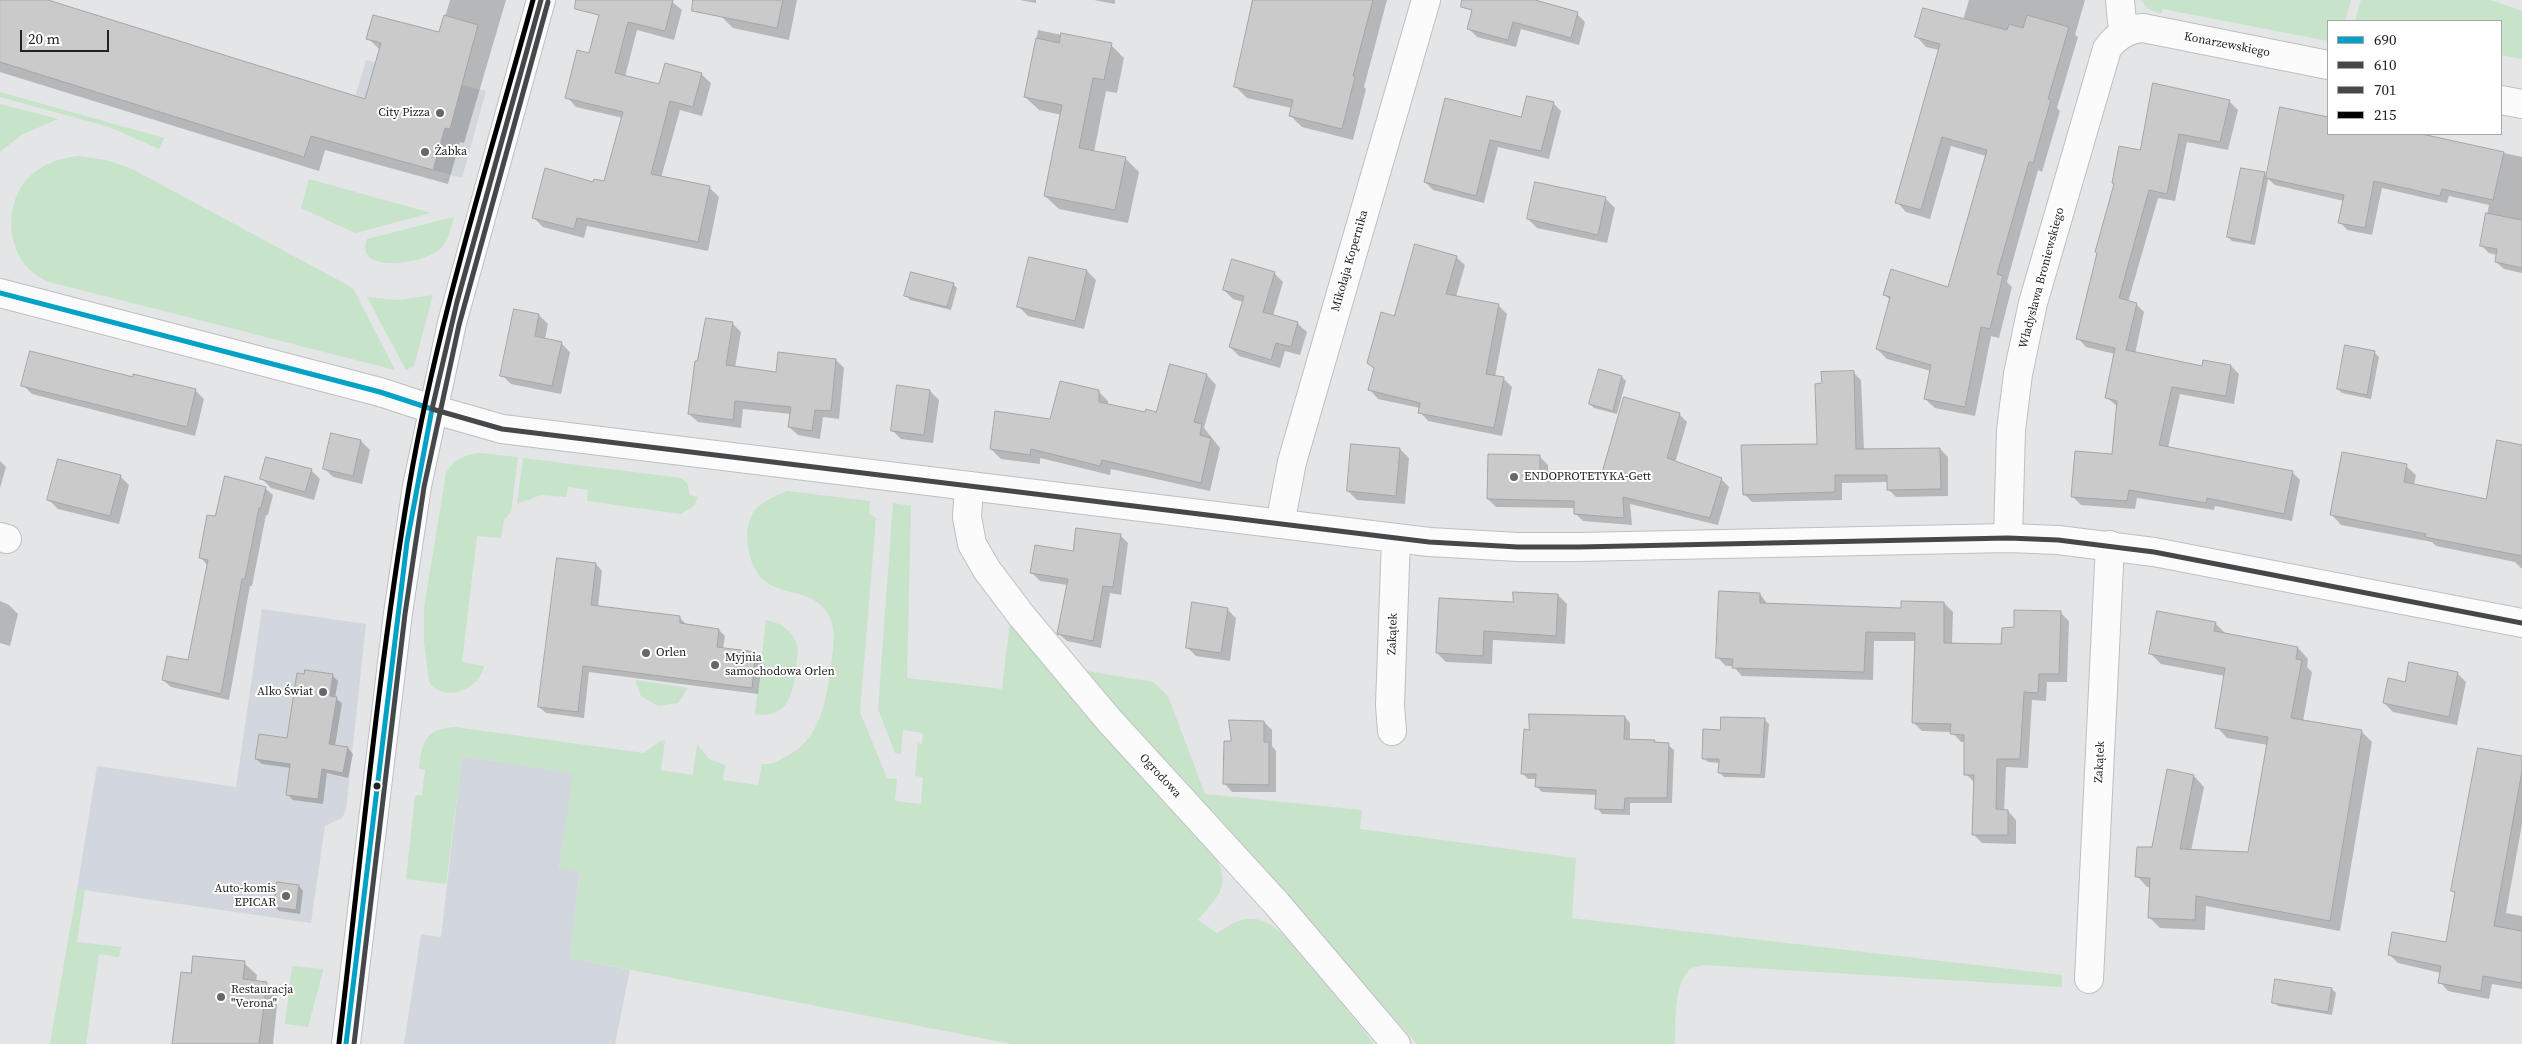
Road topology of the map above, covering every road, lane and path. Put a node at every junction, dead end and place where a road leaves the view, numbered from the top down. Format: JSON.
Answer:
{"nodes":[{"id":1,"x":541,"y":0,"type":"edge"},
{"id":2,"x":1426,"y":0,"type":"edge"},
{"id":3,"x":2120,"y":0,"type":"edge"},
{"id":4,"x":2126,"y":31,"type":"junction"},
{"id":5,"x":2327,"y":65,"type":"edge"},
{"id":6,"x":2502,"y":100,"type":"edge"},
{"id":7,"x":2522,"y":104,"type":"edge"},
{"id":8,"x":0,"y":293,"type":"edge"},
{"id":9,"x":432,"y":409,"type":"junction"},
{"id":10,"x":969,"y":486,"type":"junction"},
{"id":11,"x":1280,"y":524,"type":"junction"},
{"id":12,"x":1396,"y":538,"type":"junction"},
{"id":13,"x":2008,"y":538,"type":"junction"},
{"id":14,"x":2110,"y":545,"type":"junction"},
{"id":15,"x":2522,"y":623,"type":"edge"},
{"id":16,"x":1392,"y":731,"type":"dead end"},
{"id":17,"x":2089,"y":979,"type":"dead end"},
{"id":18,"x":346,"y":1044,"type":"edge"},
{"id":19,"x":1396,"y":1044,"type":"edge"}],
"edges":[{"from":1,"to":9,"type":"street"},
{"from":2,"to":11,"type":"street","name":"Mikołaja Kopernika"},
{"from":3,"to":4,"type":"street"},
{"from":4,"to":5,"type":"street","name":"Konarzewskiego"},
{"from":4,"to":13,"type":"street","name":"Władysława Broniewskiego"},
{"from":6,"to":7,"type":"street"},
{"from":8,"to":9,"type":"street"},
{"from":9,"to":10,"type":"street"},
{"from":9,"to":18,"type":"street"},
{"from":10,"to":11,"type":"street"},
{"from":10,"to":19,"type":"street","name":"Ogrodowa"},
{"from":11,"to":12,"type":"street"},
{"from":12,"to":13,"type":"street"},
{"from":12,"to":16,"type":"street","name":"Zakątek"},
{"from":13,"to":14,"type":"street"},
{"from":14,"to":15,"type":"street"},
{"from":14,"to":17,"type":"street","name":"Zakątek"}]}
